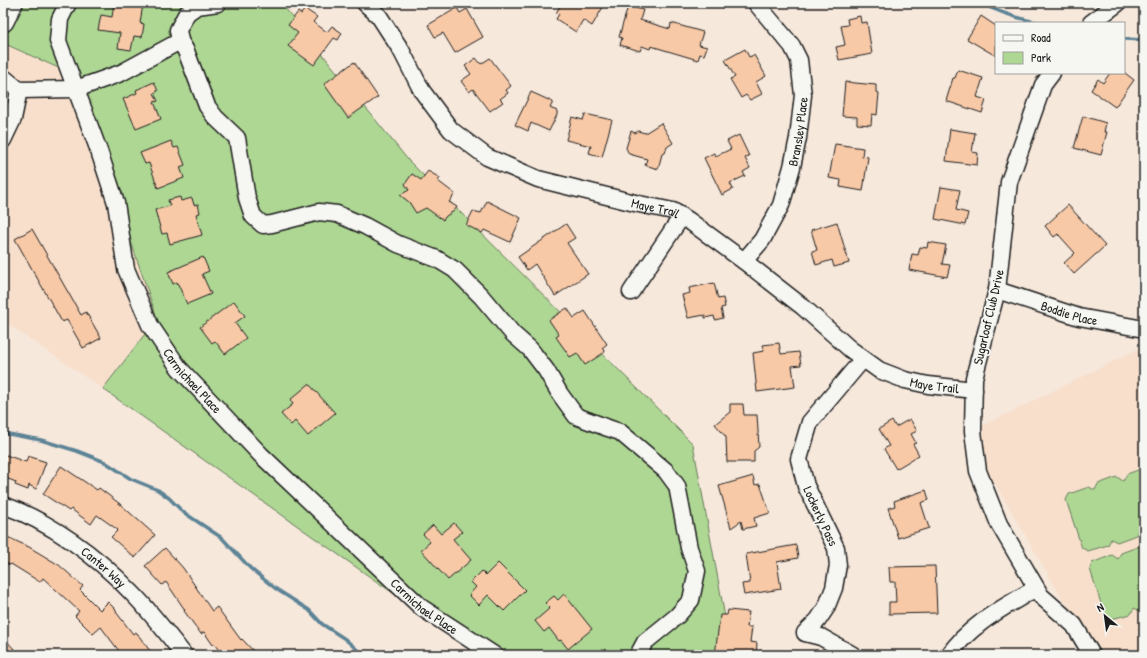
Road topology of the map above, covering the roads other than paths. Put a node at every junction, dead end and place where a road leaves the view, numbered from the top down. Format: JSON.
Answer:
{"nodes":[{"id":1,"x":12,"y":3,"type":"edge"},
{"id":2,"x":68,"y":3,"type":"edge"},
{"id":3,"x":218,"y":3,"type":"edge"},
{"id":4,"x":365,"y":3,"type":"edge"},
{"id":5,"x":756,"y":3,"type":"edge"},
{"id":6,"x":1118,"y":3,"type":"edge"},
{"id":7,"x":3,"y":21,"type":"edge"},
{"id":8,"x":1092,"y":22,"type":"edge"},
{"id":9,"x":180,"y":41,"type":"junction"},
{"id":10,"x":1051,"y":74,"type":"edge"},
{"id":11,"x":3,"y":77,"type":"edge"},
{"id":12,"x":76,"y":89,"type":"junction"},
{"id":13,"x":19,"y":90,"type":"junction"},
{"id":14,"x":3,"y":140,"type":"edge"},
{"id":15,"x":682,"y":216,"type":"junction"},
{"id":16,"x":744,"y":262,"type":"junction"},
{"id":17,"x":997,"y":290,"type":"junction"},
{"id":18,"x":631,"y":292,"type":"dead end"},
{"id":19,"x":1144,"y":329,"type":"edge"},
{"id":20,"x":863,"y":359,"type":"junction"},
{"id":21,"x":974,"y":390,"type":"junction"},
{"id":22,"x":3,"y":504,"type":"edge"},
{"id":23,"x":1036,"y":588,"type":"junction"},
{"id":24,"x":184,"y":655,"type":"edge"},
{"id":25,"x":494,"y":655,"type":"edge"},
{"id":26,"x":638,"y":655,"type":"edge"},
{"id":27,"x":853,"y":655,"type":"edge"},
{"id":28,"x":949,"y":655,"type":"edge"},
{"id":29,"x":1092,"y":655,"type":"edge"}],
"edges":[{"from":1,"to":7,"type":"main road"},
{"from":2,"to":12,"type":"street","name":"Carmichael Place"},
{"from":3,"to":9,"type":"street"},
{"from":4,"to":15,"type":"street","name":"Maye Trail"},
{"from":5,"to":16,"type":"street","name":"Bransley Place"},
{"from":6,"to":8,"type":"street"},
{"from":9,"to":12,"type":"street"},
{"from":9,"to":26,"type":"street"},
{"from":10,"to":17,"type":"street","name":"Sugarloaf Club Drive"},
{"from":11,"to":13,"type":"street"},
{"from":12,"to":13,"type":"street"},
{"from":12,"to":25,"type":"street","name":"Carmichael Place"},
{"from":13,"to":14,"type":"street"},
{"from":15,"to":16,"type":"street","name":"Maye Trail"},
{"from":15,"to":18,"type":"street"},
{"from":16,"to":20,"type":"street","name":"Maye Trail"},
{"from":17,"to":19,"type":"street","name":"Boddie Place"},
{"from":17,"to":21,"type":"street","name":"Sugarloaf Club Drive"},
{"from":20,"to":21,"type":"street","name":"Maye Trail"},
{"from":20,"to":27,"type":"street","name":"Lockerly Pass"},
{"from":21,"to":23,"type":"street","name":"Sugarloaf Club Drive"},
{"from":22,"to":24,"type":"street","name":"Canter Way"},
{"from":23,"to":28,"type":"street"},
{"from":23,"to":29,"type":"street","name":"Sugarloaf Club Drive"}]}
